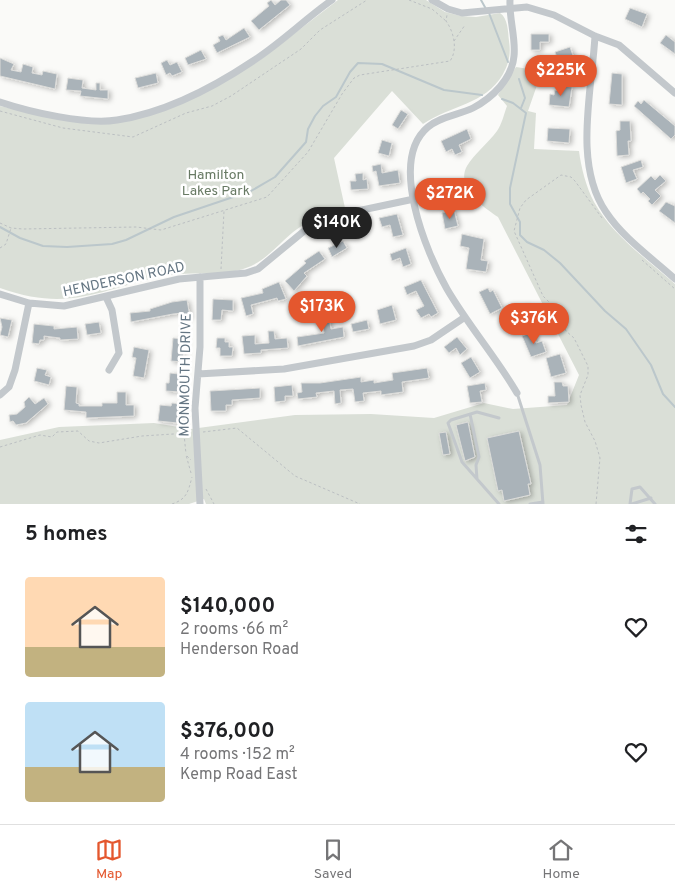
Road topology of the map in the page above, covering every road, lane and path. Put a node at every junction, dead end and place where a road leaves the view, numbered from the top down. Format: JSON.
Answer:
{"nodes":[{"id":1,"x":332,"y":0,"type":"edge"},
{"id":2,"x":409,"y":0,"type":"edge"},
{"id":3,"x":432,"y":0,"type":"edge"},
{"id":4,"x":510,"y":4,"type":"edge"},
{"id":5,"x":448,"y":9,"type":"junction"},
{"id":6,"x":446,"y":22,"type":"junction"},
{"id":7,"x":465,"y":25,"type":"dead end"},
{"id":8,"x":595,"y":36,"type":"junction"},
{"id":9,"x":454,"y":41,"type":"junction"},
{"id":10,"x":675,"y":93,"type":"edge"},
{"id":11,"x":0,"y":102,"type":"edge"},
{"id":12,"x":414,"y":199,"type":"junction"},
{"id":13,"x":224,"y":210,"type":"junction"},
{"id":14,"x":606,"y":222,"type":"dead end"},
{"id":15,"x":0,"y":223,"type":"edge"},
{"id":16,"x":11,"y":230,"type":"junction"},
{"id":17,"x":0,"y":248,"type":"edge"},
{"id":18,"x":641,"y":259,"type":"dead end"},
{"id":19,"x":200,"y":277,"type":"junction"},
{"id":20,"x":221,"y":277,"type":"junction"},
{"id":21,"x":675,"y":279,"type":"edge"},
{"id":22,"x":675,"y":289,"type":"edge"},
{"id":23,"x":0,"y":294,"type":"edge"},
{"id":24,"x":106,"y":297,"type":"junction"},
{"id":25,"x":29,"y":303,"type":"junction"},
{"id":26,"x":465,"y":317,"type":"junction"},
{"id":27,"x":108,"y":370,"type":"dead end"},
{"id":28,"x":198,"y":374,"type":"junction"},
{"id":29,"x":517,"y":393,"type":"joint"},
{"id":30,"x":0,"y":395,"type":"edge"},
{"id":31,"x":470,"y":414,"type":"junction"},
{"id":32,"x":499,"y":418,"type":"dead end"},
{"id":33,"x":196,"y":433,"type":"junction"},
{"id":34,"x":184,"y":434,"type":"junction"},
{"id":35,"x":0,"y":446,"type":"edge"},
{"id":36,"x":186,"y":455,"type":"dead end"},
{"id":37,"x":478,"y":480,"type":"junction"},
{"id":38,"x":651,"y":498,"type":"junction"},
{"id":39,"x":543,"y":503,"type":"edge"},
{"id":40,"x":200,"y":504,"type":"edge"},
{"id":41,"x":360,"y":504,"type":"edge"},
{"id":42,"x":499,"y":504,"type":"edge"},
{"id":43,"x":530,"y":504,"type":"edge"},
{"id":44,"x":596,"y":504,"type":"edge"},
{"id":45,"x":631,"y":504,"type":"edge"},
{"id":46,"x":655,"y":504,"type":"edge"}],
"edges":[{"from":1,"to":11,"type":"street"},
{"from":2,"to":6,"type":"path"},
{"from":3,"to":5,"type":"street"},
{"from":4,"to":5,"type":"street"},
{"from":4,"to":8,"type":"street"},
{"from":4,"to":12,"type":"street"},
{"from":5,"to":6,"type":"path"},
{"from":6,"to":9,"type":"path"},
{"from":7,"to":9,"type":"path"},
{"from":8,"to":10,"type":"street"},
{"from":8,"to":21,"type":"street"},
{"from":9,"to":13,"type":"path"},
{"from":12,"to":20,"type":"street","name":"HENDERSON ROAD"},
{"from":12,"to":26,"type":"street"},
{"from":13,"to":16,"type":"path"},
{"from":13,"to":20,"type":"path"},
{"from":14,"to":44,"type":"path"},
{"from":15,"to":16,"type":"path"},
{"from":16,"to":17,"type":"path"},
{"from":18,"to":22,"type":"path"},
{"from":19,"to":20,"type":"street","name":"HENDERSON ROAD"},
{"from":19,"to":24,"type":"street","name":"HENDERSON ROAD"},
{"from":19,"to":28,"type":"street","name":"MONMOUTH DRIVE"},
{"from":23,"to":25,"type":"street","name":"HENDERSON ROAD"},
{"from":24,"to":25,"type":"street","name":"HENDERSON ROAD"},
{"from":24,"to":27,"type":"street"},
{"from":25,"to":30,"type":"street"},
{"from":26,"to":28,"type":"street"},
{"from":26,"to":29,"type":"street"},
{"from":28,"to":33,"type":"street","name":"MONMOUTH DRIVE"},
{"from":29,"to":39,"type":"lane"},
{"from":31,"to":32,"type":"lane"},
{"from":31,"to":37,"type":"lane"},
{"from":31,"to":37,"type":"lane"},
{"from":33,"to":34,"type":"path"},
{"from":33,"to":40,"type":"street","name":"MONMOUTH DRIVE"},
{"from":33,"to":41,"type":"path"},
{"from":34,"to":35,"type":"path"},
{"from":34,"to":36,"type":"path"},
{"from":37,"to":42,"type":"lane"},
{"from":38,"to":45,"type":"lane"},
{"from":38,"to":45,"type":"lane"},
{"from":38,"to":46,"type":"lane"},
{"from":39,"to":43,"type":"lane"}]}
